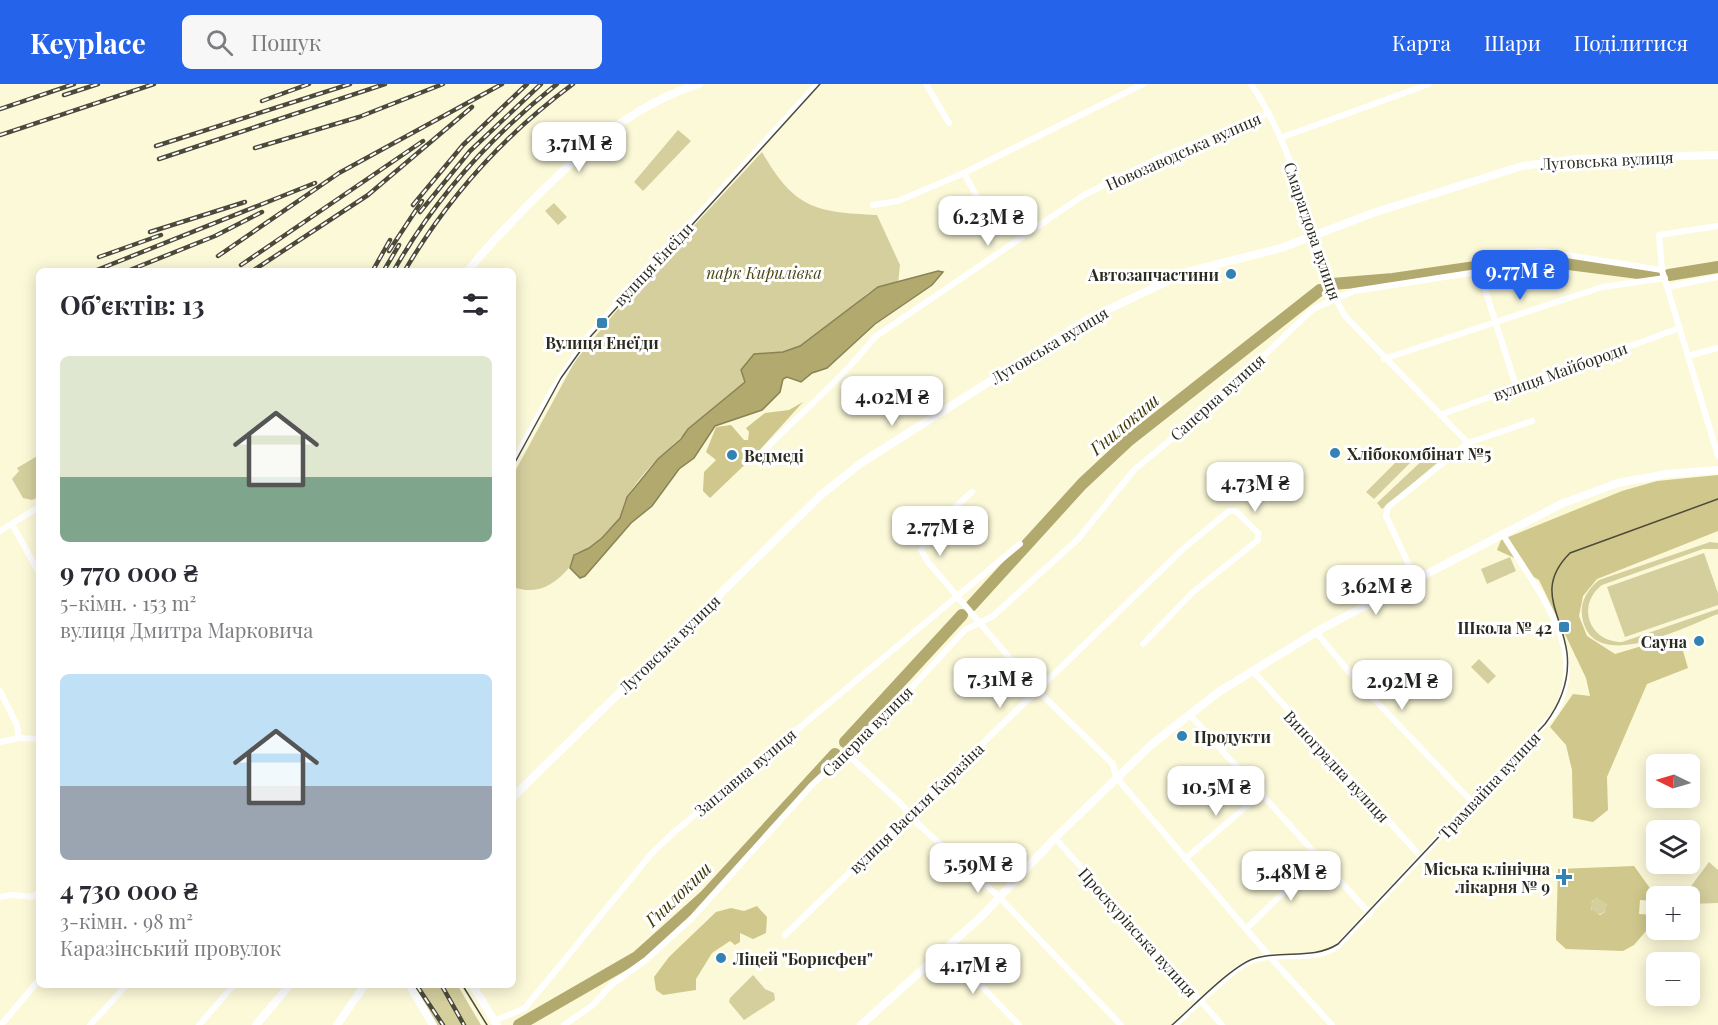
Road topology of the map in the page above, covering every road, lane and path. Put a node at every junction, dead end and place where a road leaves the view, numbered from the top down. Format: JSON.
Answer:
{"nodes":[{"id":1,"x":699,"y":84,"type":"edge"},
{"id":2,"x":817,"y":84,"type":"edge"},
{"id":3,"x":926,"y":84,"type":"edge"},
{"id":4,"x":1143,"y":84,"type":"edge"},
{"id":5,"x":1430,"y":84,"type":"edge"},
{"id":6,"x":1254,"y":85,"type":"edge"},
{"id":7,"x":1269,"y":113,"type":"junction"},
{"id":8,"x":949,"y":123,"type":"dead end"},
{"id":9,"x":1280,"y":138,"type":"junction"},
{"id":10,"x":1718,"y":155,"type":"edge"},
{"id":11,"x":964,"y":173,"type":"junction"},
{"id":12,"x":873,"y":205,"type":"dead end"},
{"id":13,"x":986,"y":213,"type":"dead end"},
{"id":14,"x":1718,"y":226,"type":"edge"},
{"id":15,"x":1314,"y":235,"type":"junction"},
{"id":16,"x":1497,"y":255,"type":"dead end"},
{"id":17,"x":470,"y":268,"type":"edge"},
{"id":18,"x":1662,"y":270,"type":"junction"},
{"id":19,"x":1718,"y":277,"type":"edge"},
{"id":20,"x":1665,"y":279,"type":"junction"},
{"id":21,"x":1667,"y":287,"type":"junction"},
{"id":22,"x":1334,"y":298,"type":"junction"},
{"id":23,"x":1496,"y":321,"type":"junction"},
{"id":24,"x":1680,"y":328,"type":"junction"},
{"id":25,"x":1718,"y":348,"type":"edge"},
{"id":26,"x":1688,"y":356,"type":"junction"},
{"id":27,"x":1384,"y":359,"type":"junction"},
{"id":28,"x":1516,"y":386,"type":"junction"},
{"id":29,"x":1440,"y":415,"type":"junction"},
{"id":30,"x":1532,"y":420,"type":"dead end"},
{"id":31,"x":1468,"y":444,"type":"junction"},
{"id":32,"x":760,"y":455,"type":"dead end"},
{"id":33,"x":1718,"y":456,"type":"edge"},
{"id":34,"x":516,"y":457,"type":"edge"},
{"id":35,"x":1718,"y":470,"type":"edge"},
{"id":36,"x":972,"y":492,"type":"dead end"},
{"id":37,"x":36,"y":509,"type":"edge"},
{"id":38,"x":12,"y":524,"type":"junction"},
{"id":39,"x":0,"y":531,"type":"edge"},
{"id":40,"x":1502,"y":534,"type":"junction"},
{"id":41,"x":1020,"y":544,"type":"dead end"},
{"id":42,"x":36,"y":568,"type":"edge"},
{"id":43,"x":1416,"y":580,"type":"junction"},
{"id":44,"x":958,"y":596,"type":"junction"},
{"id":45,"x":979,"y":623,"type":"junction"},
{"id":46,"x":1316,"y":632,"type":"junction"},
{"id":47,"x":1143,"y":644,"type":"dead end"},
{"id":48,"x":1252,"y":671,"type":"junction"},
{"id":49,"x":1037,"y":690,"type":"junction"},
{"id":50,"x":0,"y":691,"type":"edge"},
{"id":51,"x":1189,"y":714,"type":"junction"},
{"id":52,"x":19,"y":738,"type":"junction"},
{"id":53,"x":36,"y":739,"type":"edge"},
{"id":54,"x":0,"y":742,"type":"edge"},
{"id":55,"x":846,"y":753,"type":"junction"},
{"id":56,"x":1116,"y":777,"type":"junction"},
{"id":57,"x":1262,"y":793,"type":"junction"},
{"id":58,"x":516,"y":794,"type":"edge"},
{"id":59,"x":1473,"y":802,"type":"junction"},
{"id":60,"x":909,"y":814,"type":"junction"},
{"id":61,"x":1055,"y":838,"type":"junction"},
{"id":62,"x":1319,"y":858,"type":"junction"},
{"id":63,"x":1422,"y":858,"type":"junction"},
{"id":64,"x":1185,"y":859,"type":"junction"},
{"id":65,"x":36,"y":894,"type":"edge"},
{"id":66,"x":0,"y":897,"type":"edge"},
{"id":67,"x":999,"y":897,"type":"junction"},
{"id":68,"x":1370,"y":914,"type":"junction"},
{"id":69,"x":1246,"y":929,"type":"junction"},
{"id":70,"x":785,"y":935,"type":"dead end"},
{"id":71,"x":945,"y":948,"type":"junction"},
{"id":72,"x":1270,"y":957,"type":"junction"},
{"id":73,"x":36,"y":984,"type":"edge"},
{"id":74,"x":124,"y":988,"type":"edge"},
{"id":75,"x":231,"y":988,"type":"edge"},
{"id":76,"x":287,"y":988,"type":"edge"},
{"id":77,"x":363,"y":988,"type":"edge"},
{"id":78,"x":411,"y":988,"type":"edge"},
{"id":79,"x":474,"y":988,"type":"edge"},
{"id":80,"x":1201,"y":1002,"type":"junction"},
{"id":81,"x":496,"y":1023,"type":"edge"},
{"id":82,"x":1,"y":1025,"type":"edge"},
{"id":83,"x":90,"y":1025,"type":"edge"},
{"id":84,"x":199,"y":1025,"type":"edge"},
{"id":85,"x":256,"y":1025,"type":"edge"},
{"id":86,"x":337,"y":1025,"type":"edge"},
{"id":87,"x":433,"y":1025,"type":"edge"},
{"id":88,"x":564,"y":1025,"type":"edge"},
{"id":89,"x":861,"y":1025,"type":"edge"},
{"id":90,"x":1019,"y":1025,"type":"edge"},
{"id":91,"x":1121,"y":1025,"type":"edge"},
{"id":92,"x":1175,"y":1025,"type":"edge"},
{"id":93,"x":1222,"y":1025,"type":"edge"},
{"id":94,"x":1332,"y":1025,"type":"edge"}],
"edges":[{"from":1,"to":17,"type":"street"},
{"from":2,"to":34,"type":"street","name":"вулиця Енеїди"},
{"from":3,"to":8,"type":"street"},
{"from":4,"to":11,"type":"street"},
{"from":5,"to":9,"type":"street","name":"Новозаводська вулиця"},
{"from":6,"to":7,"type":"street","name":"Смарагдова вулиця"},
{"from":7,"to":9,"type":"street","name":"Смарагдова вулиця"},
{"from":7,"to":32,"type":"street","name":"Новозаводська вулиця"},
{"from":9,"to":15,"type":"street","name":"Смарагдова вулиця"},
{"from":10,"to":15,"type":"street","name":"Луговська вулиця"},
{"from":11,"to":12,"type":"street"},
{"from":11,"to":13,"type":"street"},
{"from":14,"to":18,"type":"street"},
{"from":15,"to":22,"type":"street","name":"Смарагдова вулиця"},
{"from":15,"to":58,"type":"street","name":"Луговська вулиця"},
{"from":16,"to":18,"type":"street"},
{"from":18,"to":20,"type":"street"},
{"from":19,"to":21,"type":"street"},
{"from":20,"to":21,"type":"street"},
{"from":20,"to":23,"type":"street"},
{"from":21,"to":24,"type":"street"},
{"from":22,"to":23,"type":"street","name":"Саперна вулиця"},
{"from":22,"to":27,"type":"street","name":"Смарагдова вулиця"},
{"from":22,"to":45,"type":"street","name":"Саперна вулиця"},
{"from":23,"to":27,"type":"street"},
{"from":23,"to":28,"type":"street"},
{"from":24,"to":26,"type":"street"},
{"from":24,"to":28,"type":"street","name":"вулиця Майбороди"},
{"from":25,"to":26,"type":"street"},
{"from":26,"to":33,"type":"street"},
{"from":27,"to":29,"type":"street","name":"Смарагдова вулиця"},
{"from":28,"to":29,"type":"street","name":"вулиця Майбороди"},
{"from":29,"to":31,"type":"street","name":"Смарагдова вулиця"},
{"from":30,"to":31,"type":"street"},
{"from":31,"to":43,"type":"street"},
{"from":35,"to":40,"type":"street"},
{"from":36,"to":44,"type":"street"},
{"from":37,"to":38,"type":"street"},
{"from":38,"to":39,"type":"street"},
{"from":38,"to":42,"type":"street"},
{"from":40,"to":43,"type":"street"},
{"from":40,"to":59,"type":"street","name":"Трамвайна вулиця"},
{"from":41,"to":44,"type":"street","name":"Заплавна вулиця"},
{"from":43,"to":46,"type":"street"},
{"from":44,"to":45,"type":"street"},
{"from":44,"to":81,"type":"street","name":"Заплавна вулиця"},
{"from":45,"to":49,"type":"street"},
{"from":45,"to":55,"type":"street","name":"Саперна вулиця"},
{"from":46,"to":48,"type":"street"},
{"from":46,"to":59,"type":"street"},
{"from":47,"to":49,"type":"street","name":"вулиця Василя Каразіна"},
{"from":48,"to":51,"type":"street"},
{"from":48,"to":63,"type":"street","name":"Виноградна вулиця"},
{"from":49,"to":56,"type":"street"},
{"from":49,"to":60,"type":"street","name":"вулиця Василя Каразіна"},
{"from":50,"to":52,"type":"street"},
{"from":51,"to":56,"type":"street"},
{"from":51,"to":57,"type":"street"},
{"from":52,"to":53,"type":"street"},
{"from":52,"to":54,"type":"street"},
{"from":55,"to":60,"type":"street"},
{"from":55,"to":88,"type":"street","name":"Саперна вулиця"},
{"from":56,"to":61,"type":"street"},
{"from":56,"to":64,"type":"street"},
{"from":57,"to":62,"type":"street"},
{"from":57,"to":64,"type":"street"},
{"from":59,"to":63,"type":"street","name":"Трамвайна вулиця"},
{"from":60,"to":67,"type":"street"},
{"from":60,"to":70,"type":"street","name":"вулиця Василя Каразіна"},
{"from":61,"to":67,"type":"street"},
{"from":61,"to":80,"type":"street","name":"Проскурівська вулиця"},
{"from":62,"to":68,"type":"street"},
{"from":62,"to":69,"type":"street"},
{"from":63,"to":68,"type":"street","name":"Трамвайна вулиця"},
{"from":64,"to":69,"type":"street"},
{"from":65,"to":66,"type":"street"},
{"from":67,"to":71,"type":"street"},
{"from":67,"to":91,"type":"street"},
{"from":68,"to":72,"type":"street","name":"Трамвайна вулиця"},
{"from":69,"to":72,"type":"street"},
{"from":71,"to":89,"type":"street"},
{"from":71,"to":90,"type":"street"},
{"from":72,"to":80,"type":"street","name":"Трамвайна вулиця"},
{"from":72,"to":94,"type":"street"},
{"from":73,"to":82,"type":"street"},
{"from":74,"to":83,"type":"street"},
{"from":75,"to":84,"type":"street"},
{"from":76,"to":85,"type":"street"},
{"from":77,"to":86,"type":"street"},
{"from":78,"to":87,"type":"street"},
{"from":79,"to":81,"type":"street"},
{"from":80,"to":92,"type":"street","name":"Трамвайна вулиця"},
{"from":80,"to":93,"type":"street","name":"Проскурівська вулиця"}]}
